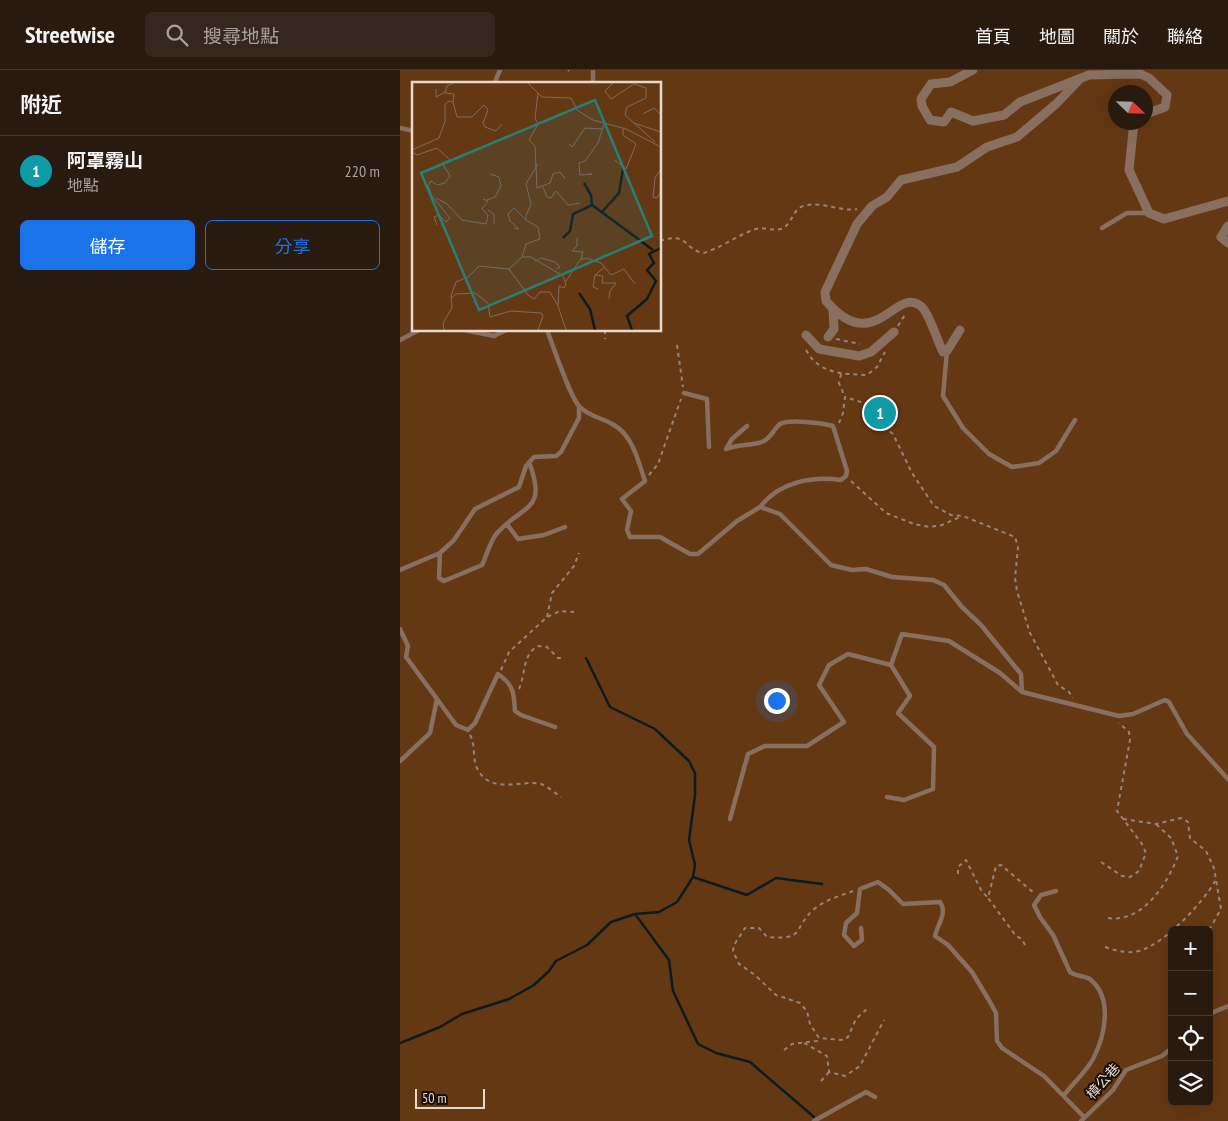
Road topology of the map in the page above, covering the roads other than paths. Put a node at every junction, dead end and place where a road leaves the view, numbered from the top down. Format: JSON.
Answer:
{"nodes":[{"id":1,"x":500,"y":70,"type":"edge"},
{"id":2,"x":973,"y":70,"type":"edge"},
{"id":3,"x":1081,"y":78,"type":"junction"},
{"id":4,"x":495,"y":82,"type":"edge"},
{"id":5,"x":1153,"y":111,"type":"edge"},
{"id":6,"x":1133,"y":130,"type":"edge"},
{"id":7,"x":1228,"y":200,"type":"edge"},
{"id":8,"x":1149,"y":213,"type":"junction"},
{"id":9,"x":1228,"y":226,"type":"edge"},
{"id":10,"x":1102,"y":228,"type":"dead end"},
{"id":11,"x":1228,"y":243,"type":"edge"},
{"id":12,"x":832,"y":309,"type":"junction"},
{"id":13,"x":960,"y":330,"type":"dead end"},
{"id":14,"x":416,"y":331,"type":"edge"},
{"id":15,"x":469,"y":331,"type":"edge"},
{"id":16,"x":504,"y":331,"type":"edge"},
{"id":17,"x":547,"y":331,"type":"edge"},
{"id":18,"x":894,"y":332,"type":"dead end"},
{"id":19,"x":806,"y":335,"type":"dead end"},
{"id":20,"x":828,"y":337,"type":"dead end"},
{"id":21,"x":400,"y":340,"type":"edge"},
{"id":22,"x":947,"y":351,"type":"junction"},
{"id":23,"x":684,"y":393,"type":"road end"},
{"id":24,"x":579,"y":406,"type":"junction"},
{"id":25,"x":1075,"y":420,"type":"dead end"},
{"id":26,"x":747,"y":426,"type":"dead end"},
{"id":27,"x":709,"y":447,"type":"dead end"},
{"id":28,"x":529,"y":462,"type":"junction"},
{"id":29,"x":760,"y":507,"type":"junction"},
{"id":30,"x":507,"y":524,"type":"junction"},
{"id":31,"x":565,"y":527,"type":"dead end"},
{"id":32,"x":440,"y":553,"type":"junction"},
{"id":33,"x":400,"y":570,"type":"edge"},
{"id":34,"x":400,"y":629,"type":"edge"},
{"id":35,"x":891,"y":665,"type":"junction"},
{"id":36,"x":1022,"y":692,"type":"junction"},
{"id":37,"x":437,"y":699,"type":"junction"},
{"id":38,"x":555,"y":727,"type":"dead end"},
{"id":39,"x":400,"y":761,"type":"edge"},
{"id":40,"x":1228,"y":779,"type":"edge"},
{"id":41,"x":887,"y":797,"type":"dead end"},
{"id":42,"x":730,"y":819,"type":"dead end"},
{"id":43,"x":1056,"y":891,"type":"dead end"},
{"id":44,"x":860,"y":928,"type":"dead end"},
{"id":45,"x":1228,"y":1006,"type":"edge"},
{"id":46,"x":1213,"y":1012,"type":"edge"},
{"id":47,"x":1168,"y":1051,"type":"edge"},
{"id":48,"x":1064,"y":1095,"type":"junction"},
{"id":49,"x":875,"y":1097,"type":"dead end"},
{"id":50,"x":1082,"y":1119,"type":"edge"},
{"id":51,"x":814,"y":1121,"type":"edge"}],
"edges":[{"from":1,"to":4,"type":"lane"},
{"from":2,"to":3,"type":"street"},
{"from":3,"to":5,"type":"street"},
{"from":3,"to":12,"type":"street"},
{"from":6,"to":8,"type":"street"},
{"from":7,"to":8,"type":"street"},
{"from":8,"to":10,"type":"lane"},
{"from":9,"to":11,"type":"street"},
{"from":12,"to":20,"type":"street"},
{"from":12,"to":22,"type":"street"},
{"from":13,"to":22,"type":"street"},
{"from":14,"to":21,"type":"lane"},
{"from":15,"to":16,"type":"lane"},
{"from":17,"to":24,"type":"lane"},
{"from":18,"to":19,"type":"street"},
{"from":22,"to":25,"type":"lane"},
{"from":23,"to":27,"type":"lane"},
{"from":24,"to":28,"type":"lane"},
{"from":24,"to":29,"type":"lane"},
{"from":26,"to":29,"type":"lane"},
{"from":28,"to":30,"type":"lane"},
{"from":28,"to":32,"type":"lane"},
{"from":29,"to":36,"type":"lane"},
{"from":30,"to":31,"type":"lane"},
{"from":30,"to":32,"type":"lane"},
{"from":32,"to":33,"type":"lane"},
{"from":34,"to":37,"type":"lane"},
{"from":35,"to":36,"type":"lane"},
{"from":35,"to":41,"type":"lane"},
{"from":35,"to":42,"type":"lane"},
{"from":36,"to":40,"type":"lane"},
{"from":37,"to":38,"type":"lane"},
{"from":37,"to":39,"type":"lane"},
{"from":43,"to":48,"type":"lane"},
{"from":44,"to":48,"type":"lane"},
{"from":45,"to":46,"type":"lane"},
{"from":47,"to":50,"type":"lane","name":"樟公巷"},
{"from":48,"to":50,"type":"lane"},
{"from":49,"to":51,"type":"lane"}]}
